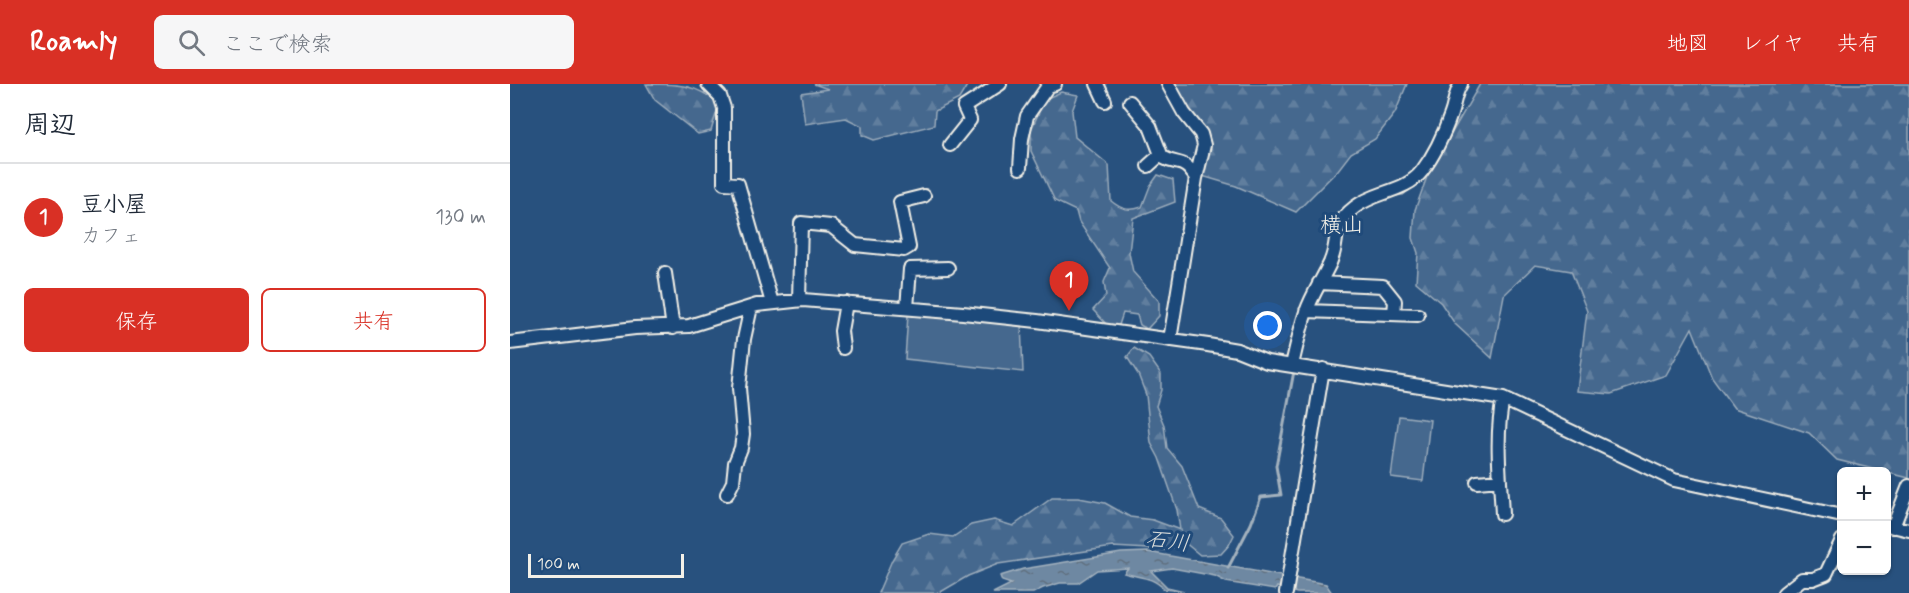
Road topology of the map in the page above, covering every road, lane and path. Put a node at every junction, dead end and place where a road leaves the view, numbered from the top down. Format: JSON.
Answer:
{"nodes":[{"id":1,"x":708,"y":84,"type":"edge"},
{"id":2,"x":1000,"y":84,"type":"edge"},
{"id":3,"x":1055,"y":84,"type":"edge"},
{"id":4,"x":1097,"y":84,"type":"edge"},
{"id":5,"x":1168,"y":84,"type":"edge"},
{"id":6,"x":1461,"y":84,"type":"edge"},
{"id":7,"x":1105,"y":101,"type":"dead end"},
{"id":8,"x":1130,"y":102,"type":"dead end"},
{"id":9,"x":950,"y":145,"type":"dead end"},
{"id":10,"x":1162,"y":157,"type":"junction"},
{"id":11,"x":1148,"y":166,"type":"dead end"},
{"id":12,"x":1020,"y":168,"type":"dead end"},
{"id":13,"x":1196,"y":178,"type":"junction"},
{"id":14,"x":924,"y":196,"type":"dead end"},
{"id":15,"x":948,"y":268,"type":"dead end"},
{"id":16,"x":665,"y":273,"type":"dead end"},
{"id":17,"x":1318,"y":284,"type":"junction"},
{"id":18,"x":799,"y":300,"type":"junction"},
{"id":19,"x":772,"y":303,"type":"junction"},
{"id":20,"x":846,"y":303,"type":"junction"},
{"id":21,"x":752,"y":307,"type":"junction"},
{"id":22,"x":907,"y":308,"type":"junction"},
{"id":23,"x":1306,"y":311,"type":"junction"},
{"id":24,"x":1394,"y":314,"type":"junction"},
{"id":25,"x":1418,"y":315,"type":"dead end"},
{"id":26,"x":673,"y":328,"type":"junction"},
{"id":27,"x":1170,"y":340,"type":"junction"},
{"id":28,"x":510,"y":343,"type":"edge"},
{"id":29,"x":843,"y":348,"type":"dead end"},
{"id":30,"x":1292,"y":365,"type":"junction"},
{"id":31,"x":1323,"y":369,"type":"junction"},
{"id":32,"x":1503,"y":399,"type":"junction"},
{"id":33,"x":1500,"y":480,"type":"junction"},
{"id":34,"x":1477,"y":482,"type":"dead end"},
{"id":35,"x":1909,"y":486,"type":"edge"},
{"id":36,"x":728,"y":494,"type":"dead end"},
{"id":37,"x":1502,"y":514,"type":"dead end"},
{"id":38,"x":1837,"y":515,"type":"edge"},
{"id":39,"x":1891,"y":524,"type":"edge"},
{"id":40,"x":1891,"y":526,"type":"edge"},
{"id":41,"x":1909,"y":530,"type":"edge"},
{"id":42,"x":1837,"y":551,"type":"edge"},
{"id":43,"x":1286,"y":593,"type":"edge"},
{"id":44,"x":1784,"y":593,"type":"edge"}],
"edges":[{"from":1,"to":19,"type":"street"},
{"from":2,"to":9,"type":"street"},
{"from":3,"to":12,"type":"street"},
{"from":4,"to":7,"type":"street"},
{"from":5,"to":13,"type":"street"},
{"from":6,"to":17,"type":"street"},
{"from":8,"to":10,"type":"street"},
{"from":10,"to":11,"type":"street"},
{"from":10,"to":13,"type":"street"},
{"from":13,"to":27,"type":"street"},
{"from":14,"to":18,"type":"street"},
{"from":15,"to":22,"type":"street"},
{"from":16,"to":26,"type":"street"},
{"from":17,"to":23,"type":"street"},
{"from":17,"to":24,"type":"street"},
{"from":18,"to":19,"type":"street"},
{"from":18,"to":20,"type":"street"},
{"from":19,"to":21,"type":"street"},
{"from":20,"to":22,"type":"street"},
{"from":20,"to":29,"type":"street"},
{"from":21,"to":26,"type":"street"},
{"from":21,"to":36,"type":"street"},
{"from":22,"to":27,"type":"street"},
{"from":23,"to":24,"type":"street"},
{"from":23,"to":30,"type":"street"},
{"from":24,"to":25,"type":"street"},
{"from":26,"to":28,"type":"street"},
{"from":27,"to":30,"type":"street"},
{"from":30,"to":31,"type":"street"},
{"from":31,"to":32,"type":"street"},
{"from":31,"to":43,"type":"street"},
{"from":32,"to":33,"type":"street"},
{"from":32,"to":38,"type":"street"},
{"from":33,"to":34,"type":"street"},
{"from":33,"to":37,"type":"street"},
{"from":35,"to":39,"type":"street"},
{"from":40,"to":41,"type":"street"},
{"from":42,"to":44,"type":"street"}]}
